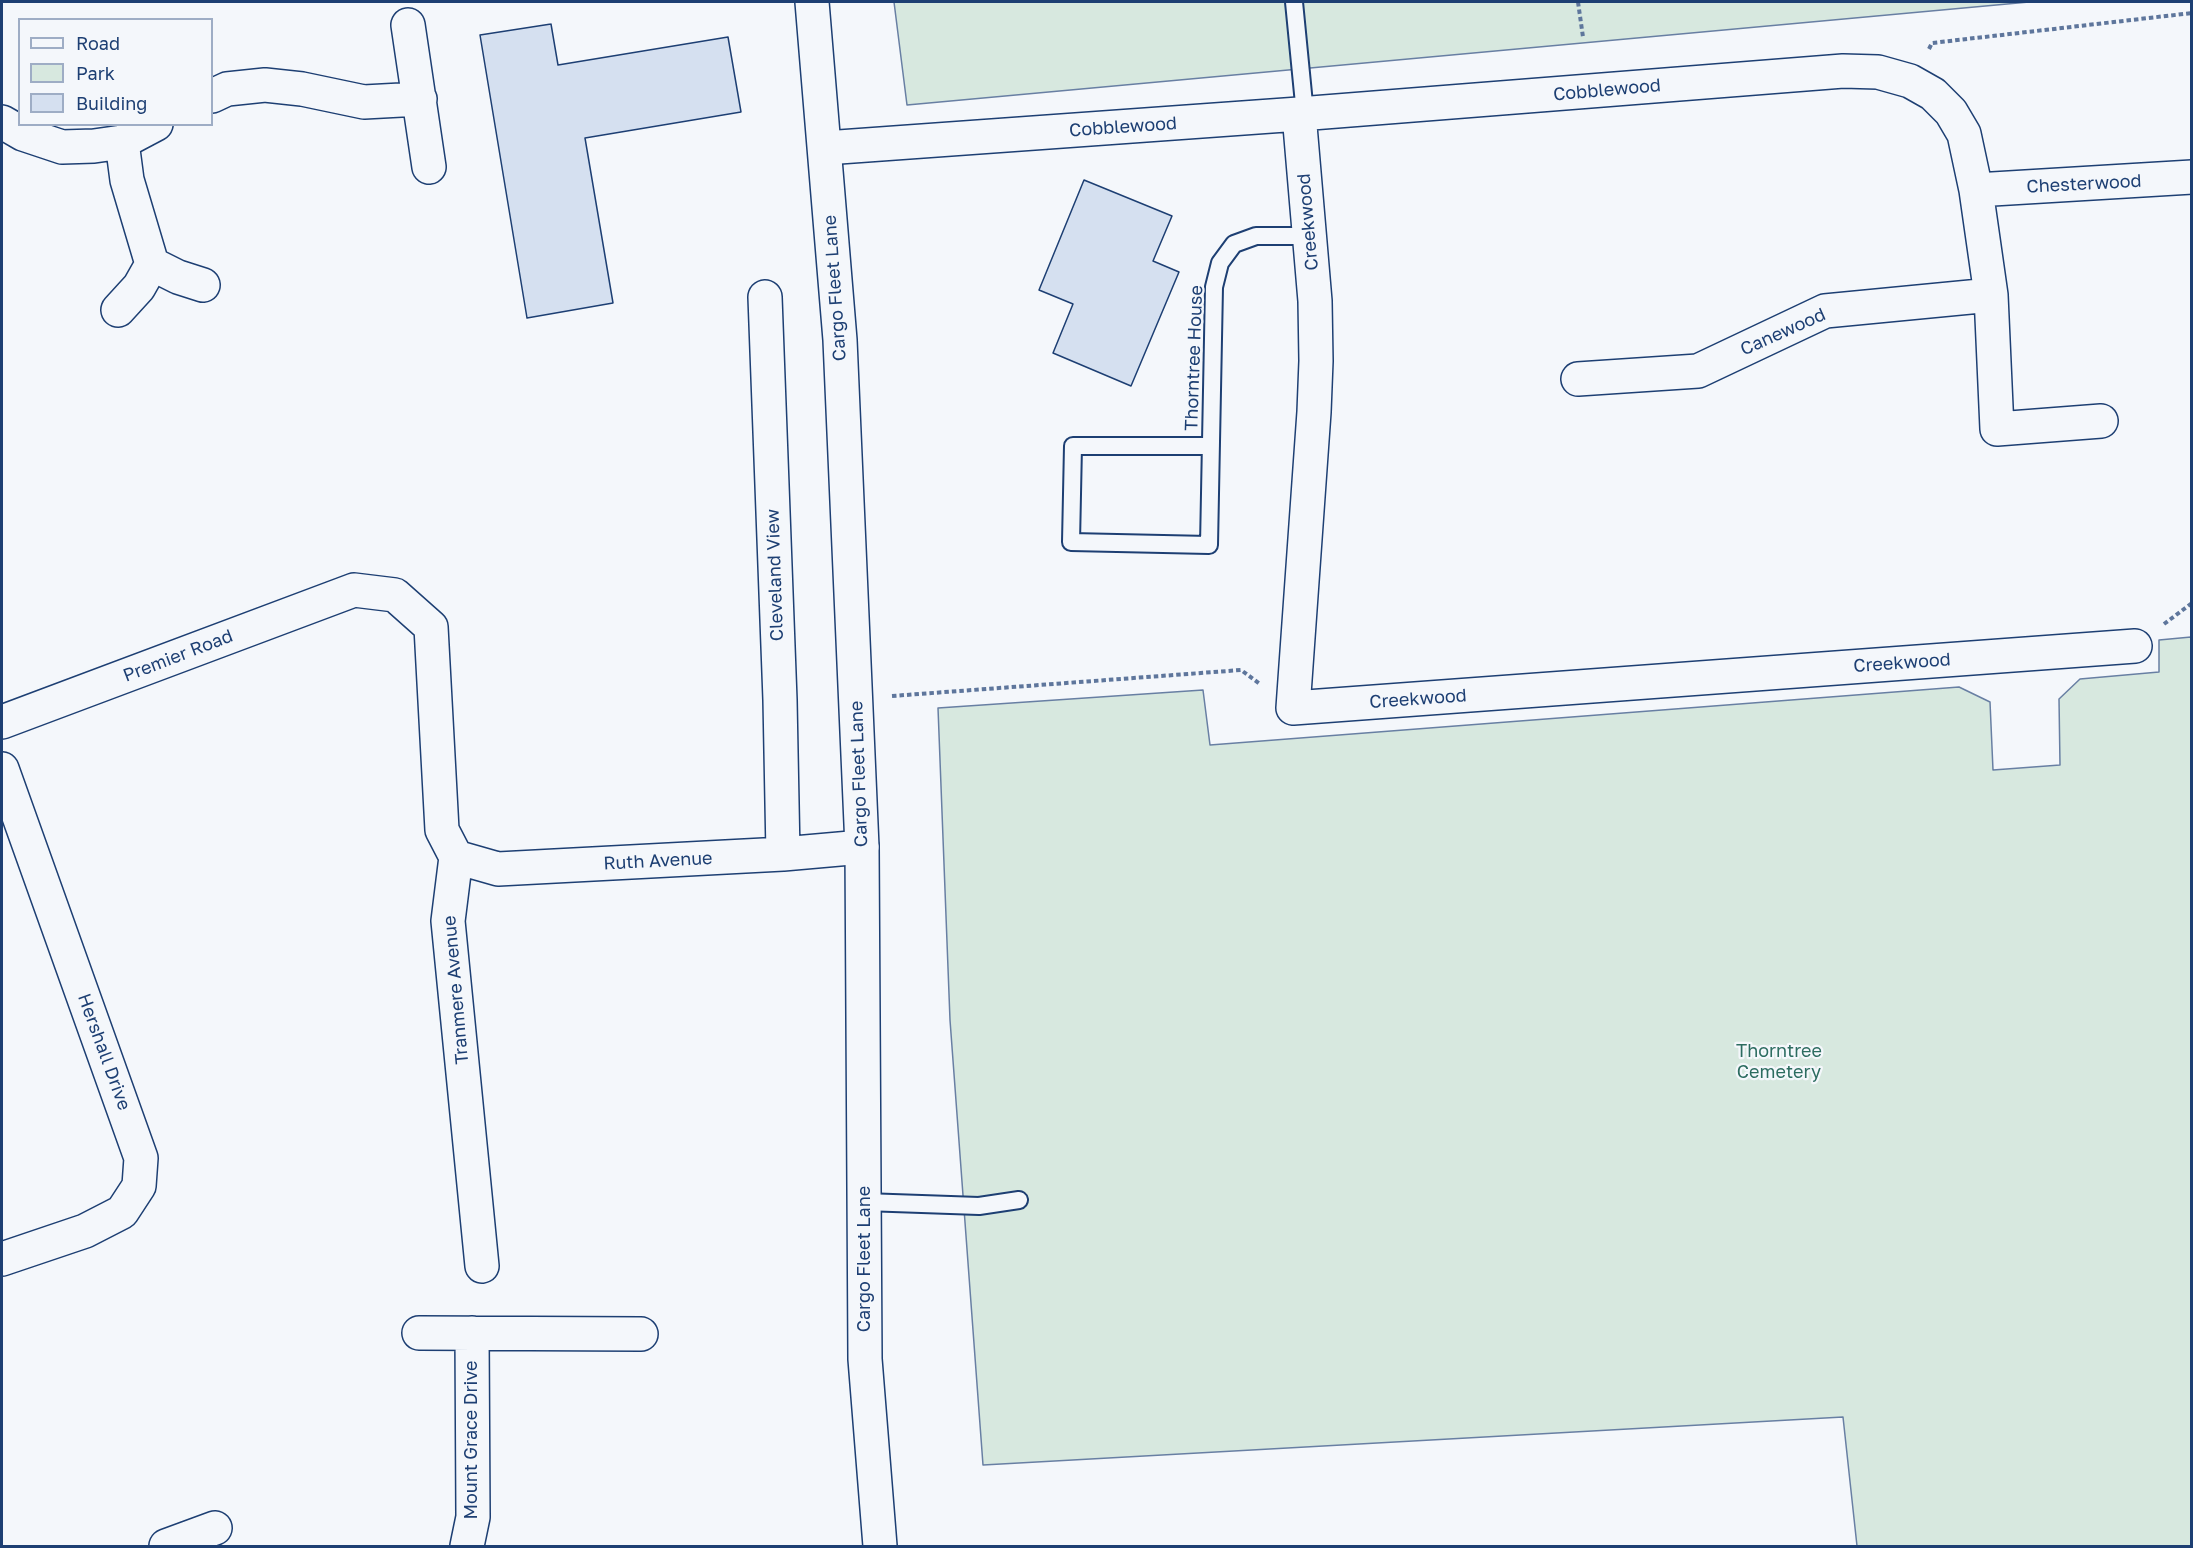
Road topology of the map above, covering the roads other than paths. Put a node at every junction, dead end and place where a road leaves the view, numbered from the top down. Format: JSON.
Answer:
{"nodes":[{"id":1,"x":812,"y":2,"type":"edge"},
{"id":2,"x":1294,"y":2,"type":"edge"},
{"id":3,"x":408,"y":25,"type":"dead end"},
{"id":4,"x":213,"y":96,"type":"edge"},
{"id":5,"x":420,"y":99,"type":"junction"},
{"id":6,"x":1302,"y":114,"type":"junction"},
{"id":7,"x":2,"y":122,"type":"edge"},
{"id":8,"x":152,"y":126,"type":"edge"},
{"id":9,"x":122,"y":142,"type":"junction"},
{"id":10,"x":825,"y":148,"type":"junction"},
{"id":11,"x":429,"y":167,"type":"dead end"},
{"id":12,"x":2192,"y":177,"type":"edge"},
{"id":13,"x":1976,"y":190,"type":"junction"},
{"id":14,"x":1309,"y":236,"type":"junction"},
{"id":15,"x":152,"y":264,"type":"junction"},
{"id":16,"x":203,"y":285,"type":"dead end"},
{"id":17,"x":1991,"y":295,"type":"junction"},
{"id":18,"x":765,"y":297,"type":"dead end"},
{"id":19,"x":118,"y":310,"type":"dead end"},
{"id":20,"x":1578,"y":379,"type":"dead end"},
{"id":21,"x":2101,"y":421,"type":"dead end"},
{"id":22,"x":1211,"y":446,"type":"junction"},
{"id":23,"x":2135,"y":646,"type":"dead end"},
{"id":24,"x":2,"y":722,"type":"edge"},
{"id":25,"x":2,"y":769,"type":"edge"},
{"id":26,"x":862,"y":847,"type":"junction"},
{"id":27,"x":783,"y":854,"type":"junction"},
{"id":28,"x":456,"y":857,"type":"junction"},
{"id":29,"x":1019,"y":1200,"type":"dead end"},
{"id":30,"x":864,"y":1202,"type":"junction"},
{"id":31,"x":2,"y":1259,"type":"edge"},
{"id":32,"x":482,"y":1266,"type":"dead end"},
{"id":33,"x":419,"y":1332,"type":"dead end"},
{"id":34,"x":472,"y":1333,"type":"junction"},
{"id":35,"x":641,"y":1334,"type":"dead end"},
{"id":36,"x":215,"y":1528,"type":"dead end"},
{"id":37,"x":166,"y":1546,"type":"edge"},
{"id":38,"x":467,"y":1546,"type":"edge"},
{"id":39,"x":880,"y":1546,"type":"edge"}],
"edges":[{"from":1,"to":10,"type":"street","name":"Cargo Fleet Lane"},
{"from":2,"to":6,"type":"lane"},
{"from":3,"to":5,"type":"street"},
{"from":4,"to":5,"type":"street"},
{"from":5,"to":11,"type":"street"},
{"from":6,"to":10,"type":"street","name":"Cobblewood"},
{"from":6,"to":13,"type":"street","name":"Cobblewood"},
{"from":6,"to":14,"type":"street","name":"Creekwood"},
{"from":7,"to":9,"type":"street"},
{"from":8,"to":9,"type":"street"},
{"from":9,"to":15,"type":"street"},
{"from":10,"to":26,"type":"street","name":"Cargo Fleet Lane"},
{"from":12,"to":13,"type":"street","name":"Chesterwood"},
{"from":13,"to":17,"type":"street","name":"Cobblewood"},
{"from":14,"to":22,"type":"lane","name":"Thorntree House"},
{"from":14,"to":23,"type":"street","name":"Creekwood"},
{"from":15,"to":16,"type":"street"},
{"from":15,"to":19,"type":"street"},
{"from":17,"to":20,"type":"street","name":"Canewood"},
{"from":17,"to":21,"type":"street","name":"Cobblewood"},
{"from":18,"to":27,"type":"street","name":"Cleveland View"},
{"from":22,"to":22,"type":"lane","name":"Thorntree House"},
{"from":24,"to":28,"type":"street","name":"Premier Road"},
{"from":25,"to":31,"type":"street","name":"Hershall Drive"},
{"from":26,"to":27,"type":"street","name":"Ruth Avenue"},
{"from":26,"to":30,"type":"street","name":"Cargo Fleet Lane"},
{"from":27,"to":28,"type":"street","name":"Ruth Avenue"},
{"from":28,"to":32,"type":"street","name":"Tranmere Avenue"},
{"from":29,"to":30,"type":"lane"},
{"from":30,"to":39,"type":"street","name":"Cargo Fleet Lane"},
{"from":33,"to":34,"type":"street"},
{"from":34,"to":35,"type":"street"},
{"from":34,"to":38,"type":"street","name":"Mount Grace Drive"},
{"from":36,"to":37,"type":"street"}]}
